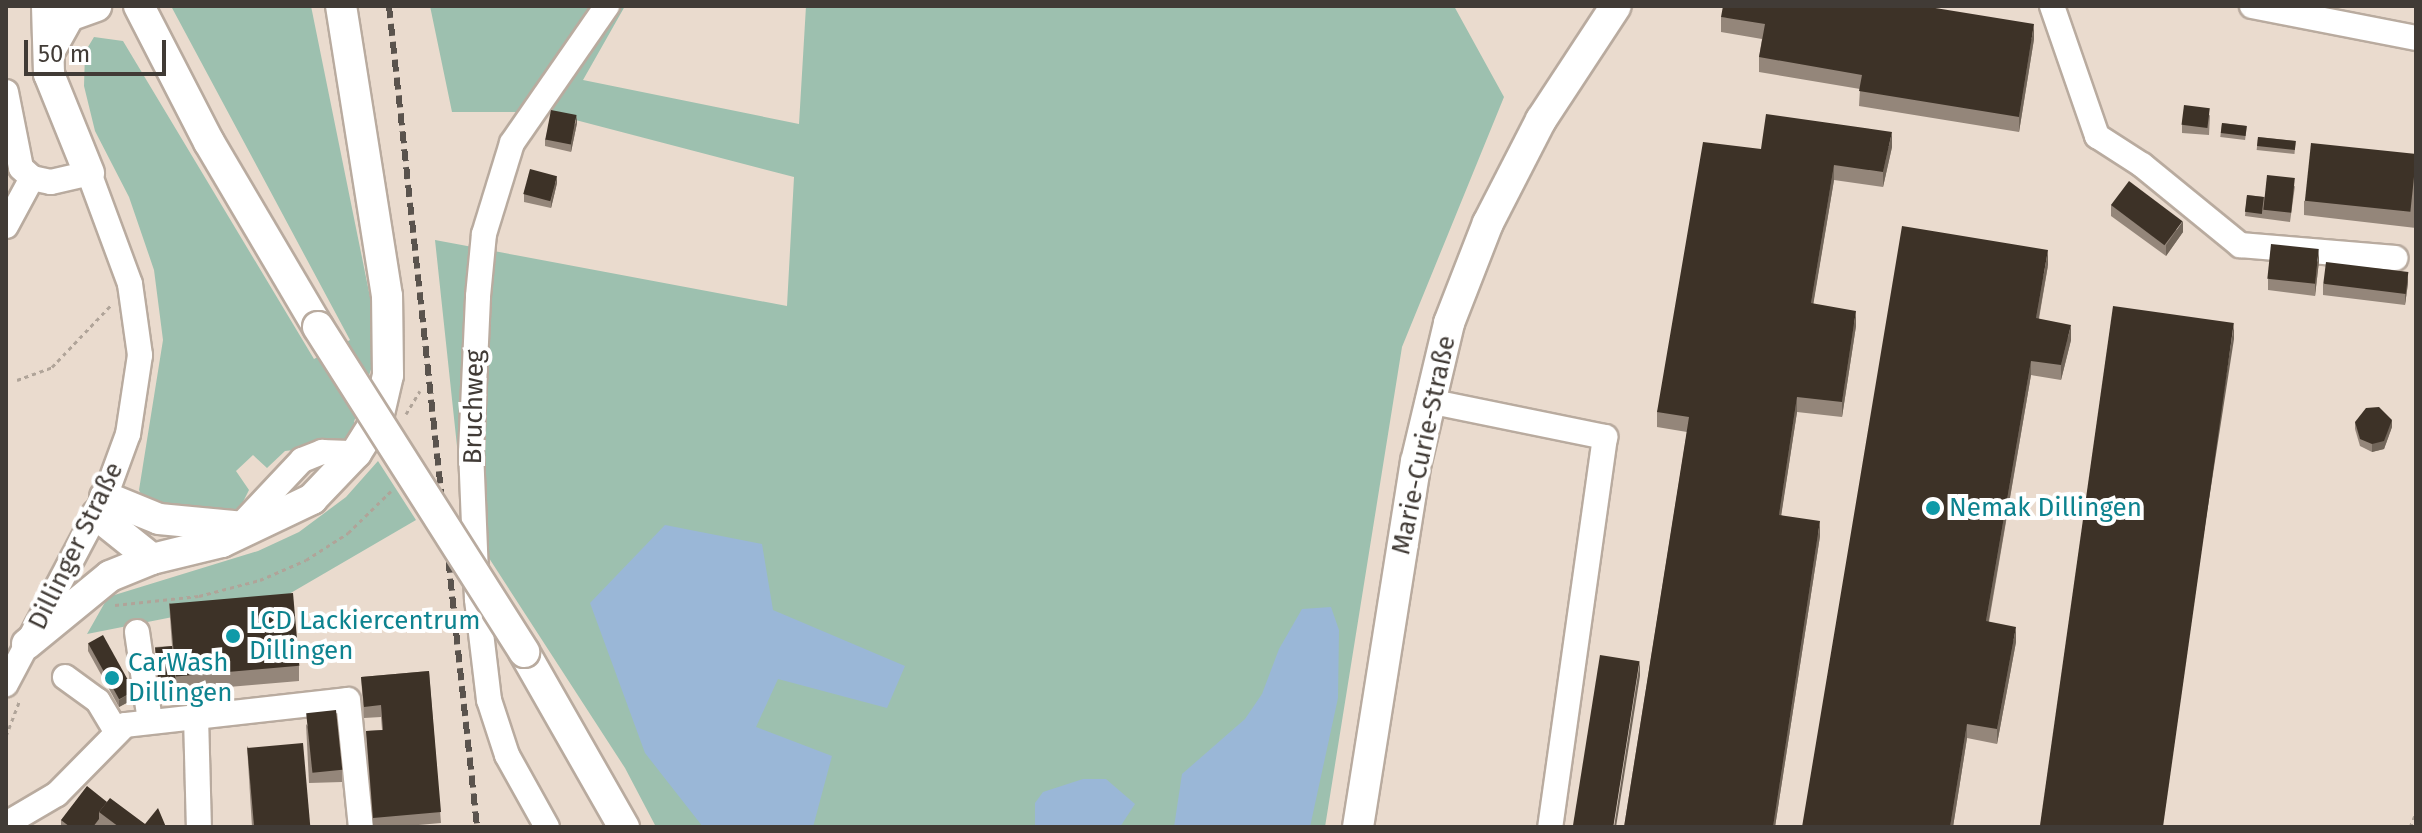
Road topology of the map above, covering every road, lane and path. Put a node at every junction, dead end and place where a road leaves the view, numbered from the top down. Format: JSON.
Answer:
{"nodes":[{"id":1,"x":47,"y":6,"type":"edge"},
{"id":2,"x":98,"y":6,"type":"edge"},
{"id":3,"x":341,"y":6,"type":"edge"},
{"id":4,"x":607,"y":6,"type":"edge"},
{"id":5,"x":1616,"y":6,"type":"edge"},
{"id":6,"x":2052,"y":6,"type":"edge"},
{"id":7,"x":2252,"y":6,"type":"edge"},
{"id":8,"x":142,"y":9,"type":"edge"},
{"id":9,"x":2416,"y":38,"type":"edge"},
{"id":10,"x":160,"y":50,"type":"junction"},
{"id":11,"x":49,"y":74,"type":"junction"},
{"id":12,"x":6,"y":92,"type":"edge"},
{"id":13,"x":89,"y":173,"type":"junction"},
{"id":14,"x":32,"y":178,"type":"junction"},
{"id":15,"x":6,"y":226,"type":"edge"},
{"id":16,"x":2395,"y":258,"type":"dead end"},
{"id":17,"x":130,"y":284,"type":"junction"},
{"id":18,"x":17,"y":380,"type":"dead end"},
{"id":19,"x":420,"y":391,"type":"dead end"},
{"id":20,"x":1428,"y":401,"type":"junction"},
{"id":21,"x":404,"y":425,"type":"dead end"},
{"id":22,"x":395,"y":486,"type":"dead end"},
{"id":23,"x":101,"y":506,"type":"junction"},
{"id":24,"x":249,"y":528,"type":"junction"},
{"id":25,"x":152,"y":559,"type":"junction"},
{"id":26,"x":105,"y":607,"type":"dead end"},
{"id":27,"x":27,"y":644,"type":"junction"},
{"id":28,"x":14,"y":688,"type":"edge"},
{"id":29,"x":120,"y":690,"type":"junction"},
{"id":30,"x":196,"y":716,"type":"junction"},
{"id":31,"x":150,"y":721,"type":"junction"},
{"id":32,"x":116,"y":731,"type":"junction"},
{"id":33,"x":6,"y":736,"type":"edge"},
{"id":34,"x":2416,"y":813,"type":"edge"},
{"id":35,"x":6,"y":824,"type":"edge"},
{"id":36,"x":199,"y":827,"type":"edge"},
{"id":37,"x":361,"y":827,"type":"edge"},
{"id":38,"x":547,"y":827,"type":"edge"},
{"id":39,"x":624,"y":827,"type":"edge"},
{"id":40,"x":1358,"y":827,"type":"edge"},
{"id":41,"x":1550,"y":827,"type":"edge"},
{"id":42,"x":2410,"y":827,"type":"edge"}],
"edges":[{"from":1,"to":11,"type":"main road"},
{"from":2,"to":10,"type":"main road"},
{"from":2,"to":11,"type":"main road"},
{"from":3,"to":24,"type":"main road"},
{"from":4,"to":38,"type":"street","name":"Bruchweg"},
{"from":5,"to":20,"type":"main road","name":"Marie-Curie-Straße"},
{"from":6,"to":16,"type":"street"},
{"from":7,"to":9,"type":"street"},
{"from":8,"to":10,"type":"main road"},
{"from":10,"to":39,"type":"main road","bridge":true},
{"from":11,"to":13,"type":"main road"},
{"from":12,"to":14,"type":"street"},
{"from":13,"to":14,"type":"street"},
{"from":13,"to":17,"type":"street","name":"Dillinger Straße"},
{"from":14,"to":15,"type":"street"},
{"from":17,"to":18,"type":"path"},
{"from":17,"to":23,"type":"street","name":"Dillinger Straße"},
{"from":19,"to":21,"type":"path"},
{"from":20,"to":40,"type":"main road","name":"Marie-Curie-Straße"},
{"from":20,"to":41,"type":"street"},
{"from":22,"to":26,"type":"path"},
{"from":23,"to":24,"type":"main road"},
{"from":23,"to":25,"type":"main road"},
{"from":23,"to":27,"type":"street","name":"Dillinger Straße"},
{"from":24,"to":25,"type":"main road"},
{"from":25,"to":27,"type":"main road"},
{"from":27,"to":28,"type":"street","name":"Dillinger Straße"},
{"from":28,"to":33,"type":"path"},
{"from":29,"to":29,"type":"street"},
{"from":29,"to":31,"type":"street"},
{"from":29,"to":32,"type":"street"},
{"from":30,"to":31,"type":"street"},
{"from":30,"to":36,"type":"street"},
{"from":30,"to":37,"type":"street"},
{"from":31,"to":32,"type":"street"},
{"from":32,"to":35,"type":"street"},
{"from":34,"to":42,"type":"path"}]}
